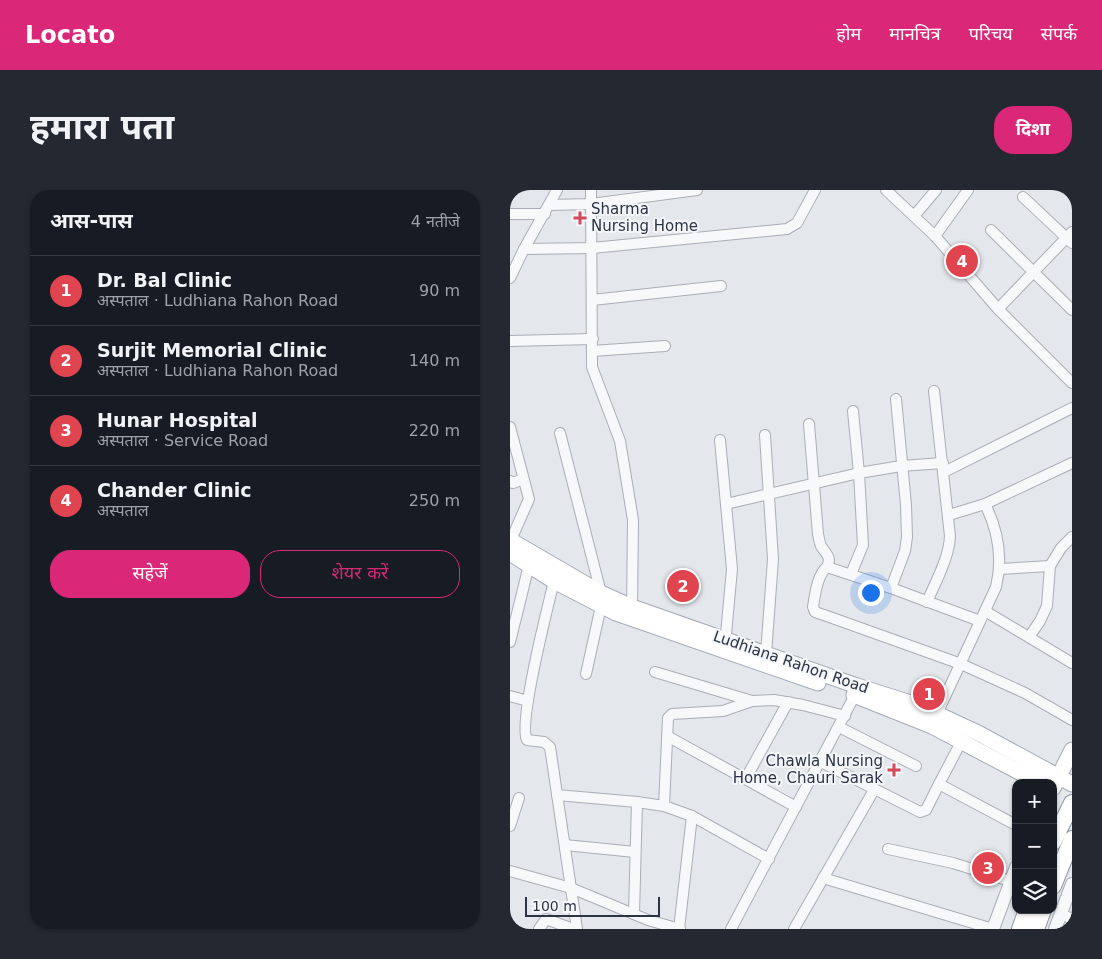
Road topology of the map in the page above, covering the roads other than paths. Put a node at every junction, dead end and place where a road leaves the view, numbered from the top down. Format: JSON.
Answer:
{"nodes":[{"id":1,"x":558,"y":190,"type":"edge"},
{"id":2,"x":591,"y":190,"type":"edge"},
{"id":3,"x":697,"y":190,"type":"edge"},
{"id":4,"x":815,"y":190,"type":"edge"},
{"id":5,"x":886,"y":190,"type":"edge"},
{"id":6,"x":936,"y":190,"type":"edge"},
{"id":7,"x":968,"y":190,"type":"edge"},
{"id":8,"x":1023,"y":197,"type":"dead end"},
{"id":9,"x":591,"y":204,"type":"junction"},
{"id":10,"x":547,"y":210,"type":"junction"},
{"id":11,"x":510,"y":214,"type":"edge"},
{"id":12,"x":914,"y":216,"type":"junction"},
{"id":13,"x":991,"y":230,"type":"dead end"},
{"id":14,"x":935,"y":236,"type":"junction"},
{"id":15,"x":1070,"y":238,"type":"edge"},
{"id":16,"x":592,"y":248,"type":"junction"},
{"id":17,"x":524,"y":249,"type":"junction"},
{"id":18,"x":514,"y":263,"type":"edge"},
{"id":19,"x":1034,"y":272,"type":"junction"},
{"id":20,"x":510,"y":278,"type":"edge"},
{"id":21,"x":721,"y":286,"type":"dead end"},
{"id":22,"x":592,"y":300,"type":"junction"},
{"id":23,"x":998,"y":310,"type":"junction"},
{"id":24,"x":1072,"y":310,"type":"edge"},
{"id":25,"x":593,"y":339,"type":"junction"},
{"id":26,"x":510,"y":341,"type":"edge"},
{"id":27,"x":665,"y":346,"type":"dead end"},
{"id":28,"x":592,"y":351,"type":"junction"},
{"id":29,"x":1072,"y":383,"type":"edge"},
{"id":30,"x":934,"y":391,"type":"dead end"},
{"id":31,"x":896,"y":400,"type":"dead end"},
{"id":32,"x":1072,"y":408,"type":"edge"},
{"id":33,"x":853,"y":411,"type":"dead end"},
{"id":34,"x":809,"y":424,"type":"dead end"},
{"id":35,"x":510,"y":427,"type":"edge"},
{"id":36,"x":560,"y":433,"type":"dead end"},
{"id":37,"x":765,"y":435,"type":"dead end"},
{"id":38,"x":720,"y":440,"type":"dead end"},
{"id":39,"x":1072,"y":463,"type":"edge"},
{"id":40,"x":901,"y":466,"type":"junction"},
{"id":41,"x":944,"y":467,"type":"junction"},
{"id":42,"x":859,"y":473,"type":"junction"},
{"id":43,"x":523,"y":479,"type":"junction"},
{"id":44,"x":510,"y":481,"type":"edge"},
{"id":45,"x":813,"y":485,"type":"junction"},
{"id":46,"x":769,"y":495,"type":"junction"},
{"id":47,"x":726,"y":504,"type":"junction"},
{"id":48,"x":985,"y":504,"type":"junction"},
{"id":49,"x":949,"y":515,"type":"junction"},
{"id":50,"x":1072,"y":537,"type":"edge"},
{"id":51,"x":510,"y":544,"type":"edge"},
{"id":52,"x":529,"y":565,"type":"junction"},
{"id":53,"x":1050,"y":566,"type":"junction"},
{"id":54,"x":828,"y":568,"type":"junction"},
{"id":55,"x":1000,"y":570,"type":"junction"},
{"id":56,"x":851,"y":574,"type":"junction"},
{"id":57,"x":554,"y":581,"type":"junction"},
{"id":58,"x":891,"y":588,"type":"junction"},
{"id":59,"x":601,"y":599,"type":"junction"},
{"id":60,"x":928,"y":602,"type":"junction"},
{"id":61,"x":632,"y":613,"type":"junction"},
{"id":62,"x":982,"y":616,"type":"junction"},
{"id":63,"x":1029,"y":637,"type":"junction"},
{"id":64,"x":510,"y":642,"type":"edge"},
{"id":65,"x":725,"y":645,"type":"junction"},
{"id":66,"x":766,"y":654,"type":"junction"},
{"id":67,"x":1072,"y":663,"type":"edge"},
{"id":68,"x":961,"y":664,"type":"junction"},
{"id":69,"x":655,"y":672,"type":"dead end"},
{"id":70,"x":586,"y":674,"type":"dead end"},
{"id":71,"x":510,"y":696,"type":"edge"},
{"id":72,"x":856,"y":696,"type":"junction"},
{"id":73,"x":528,"y":701,"type":"junction"},
{"id":74,"x":752,"y":701,"type":"junction"},
{"id":75,"x":788,"y":702,"type":"junction"},
{"id":76,"x":937,"y":714,"type":"junction"},
{"id":77,"x":845,"y":716,"type":"junction"},
{"id":78,"x":1072,"y":720,"type":"edge"},
{"id":79,"x":839,"y":727,"type":"junction"},
{"id":80,"x":667,"y":736,"type":"junction"},
{"id":81,"x":961,"y":742,"type":"junction"},
{"id":82,"x":1072,"y":750,"type":"edge"},
{"id":83,"x":821,"y":762,"type":"junction"},
{"id":84,"x":916,"y":766,"type":"dead end"},
{"id":85,"x":746,"y":778,"type":"junction"},
{"id":86,"x":1032,"y":779,"type":"edge"},
{"id":87,"x":939,"y":784,"type":"junction"},
{"id":88,"x":1059,"y":785,"type":"edge"},
{"id":89,"x":874,"y":790,"type":"junction"},
{"id":90,"x":557,"y":795,"type":"junction"},
{"id":91,"x":519,"y":798,"type":"dead end"},
{"id":92,"x":1072,"y":801,"type":"edge"},
{"id":93,"x":637,"y":802,"type":"junction"},
{"id":94,"x":664,"y":806,"type":"junction"},
{"id":95,"x":796,"y":807,"type":"junction"},
{"id":96,"x":692,"y":816,"type":"junction"},
{"id":97,"x":1014,"y":824,"type":"edge"},
{"id":98,"x":510,"y":826,"type":"edge"},
{"id":99,"x":1057,"y":833,"type":"edge"},
{"id":100,"x":1072,"y":839,"type":"edge"},
{"id":101,"x":565,"y":845,"type":"junction"},
{"id":102,"x":888,"y":849,"type":"dead end"},
{"id":103,"x":635,"y":852,"type":"junction"},
{"id":104,"x":769,"y":859,"type":"junction"},
{"id":105,"x":1015,"y":869,"type":"edge"},
{"id":106,"x":510,"y":871,"type":"edge"},
{"id":107,"x":1057,"y":876,"type":"edge"},
{"id":108,"x":823,"y":878,"type":"junction"},
{"id":109,"x":1010,"y":881,"type":"junction"},
{"id":110,"x":1072,"y":884,"type":"edge"},
{"id":111,"x":571,"y":888,"type":"junction"},
{"id":112,"x":634,"y":914,"type":"junction"},
{"id":113,"x":1026,"y":914,"type":"edge"},
{"id":114,"x":1042,"y":914,"type":"edge"},
{"id":115,"x":1066,"y":916,"type":"edge"},
{"id":116,"x":646,"y":924,"type":"edge"},
{"id":117,"x":538,"y":929,"type":"edge"},
{"id":118,"x":573,"y":929,"type":"edge"},
{"id":119,"x":577,"y":929,"type":"edge"},
{"id":120,"x":680,"y":929,"type":"edge"},
{"id":121,"x":731,"y":929,"type":"edge"},
{"id":122,"x":794,"y":929,"type":"edge"},
{"id":123,"x":993,"y":929,"type":"edge"},
{"id":124,"x":1020,"y":929,"type":"edge"},
{"id":125,"x":1036,"y":929,"type":"edge"},
{"id":126,"x":1055,"y":929,"type":"edge"}],
"edges":[{"from":1,"to":10,"type":"street"},
{"from":2,"to":9,"type":"street"},
{"from":3,"to":9,"type":"street"},
{"from":4,"to":16,"type":"street"},
{"from":5,"to":12,"type":"street"},
{"from":6,"to":12,"type":"street"},
{"from":7,"to":14,"type":"street"},
{"from":8,"to":15,"type":"street"},
{"from":9,"to":10,"type":"street"},
{"from":9,"to":16,"type":"street"},
{"from":10,"to":11,"type":"street"},
{"from":10,"to":17,"type":"street"},
{"from":12,"to":14,"type":"street"},
{"from":13,"to":19,"type":"street"},
{"from":14,"to":23,"type":"street"},
{"from":15,"to":19,"type":"street"},
{"from":16,"to":17,"type":"street"},
{"from":16,"to":22,"type":"street"},
{"from":17,"to":18,"type":"street"},
{"from":18,"to":20,"type":"street"},
{"from":19,"to":23,"type":"street"},
{"from":19,"to":24,"type":"street"},
{"from":21,"to":22,"type":"street"},
{"from":22,"to":25,"type":"street"},
{"from":23,"to":29,"type":"street"},
{"from":25,"to":26,"type":"street"},
{"from":25,"to":28,"type":"street"},
{"from":27,"to":28,"type":"street"},
{"from":28,"to":61,"type":"street"},
{"from":30,"to":41,"type":"street"},
{"from":31,"to":40,"type":"street"},
{"from":32,"to":41,"type":"street"},
{"from":33,"to":42,"type":"street"},
{"from":34,"to":45,"type":"street"},
{"from":35,"to":43,"type":"street"},
{"from":36,"to":59,"type":"street"},
{"from":37,"to":46,"type":"street"},
{"from":38,"to":47,"type":"street"},
{"from":39,"to":48,"type":"street"},
{"from":40,"to":41,"type":"street"},
{"from":40,"to":42,"type":"street"},
{"from":40,"to":58,"type":"street"},
{"from":41,"to":49,"type":"street"},
{"from":42,"to":45,"type":"street"},
{"from":42,"to":56,"type":"street"},
{"from":43,"to":44,"type":"street"},
{"from":43,"to":51,"type":"street"},
{"from":45,"to":46,"type":"street"},
{"from":45,"to":54,"type":"street"},
{"from":46,"to":47,"type":"street"},
{"from":46,"to":66,"type":"street"},
{"from":47,"to":65,"type":"street"},
{"from":48,"to":49,"type":"street"},
{"from":48,"to":55,"type":"street"},
{"from":49,"to":60,"type":"street"},
{"from":50,"to":53,"type":"street"},
{"from":51,"to":52,"type":"main road","name":"Ludhiana Rahon Road"},
{"from":51,"to":59,"type":"main road","name":"Ludhiana Rahon Road"},
{"from":52,"to":57,"type":"main road","name":"Ludhiana Rahon Road"},
{"from":52,"to":64,"type":"street"},
{"from":53,"to":55,"type":"street"},
{"from":53,"to":63,"type":"street"},
{"from":54,"to":56,"type":"street"},
{"from":54,"to":68,"type":"street"},
{"from":55,"to":62,"type":"street"},
{"from":56,"to":58,"type":"street"},
{"from":57,"to":59,"type":"main road","name":"Ludhiana Rahon Road"},
{"from":57,"to":73,"type":"street"},
{"from":58,"to":60,"type":"street"},
{"from":59,"to":61,"type":"main road","name":"Ludhiana Rahon Road"},
{"from":59,"to":70,"type":"street"},
{"from":60,"to":62,"type":"street"},
{"from":61,"to":65,"type":"main road","name":"Ludhiana Rahon Road"},
{"from":62,"to":63,"type":"street"},
{"from":62,"to":68,"type":"street"},
{"from":63,"to":67,"type":"street"},
{"from":65,"to":66,"type":"main road","name":"Ludhiana Rahon Road"},
{"from":65,"to":72,"type":"main road","name":"Ludhiana Rahon Road"},
{"from":66,"to":76,"type":"main road","name":"Ludhiana Rahon Road"},
{"from":68,"to":76,"type":"street"},
{"from":68,"to":78,"type":"street"},
{"from":69,"to":74,"type":"street"},
{"from":71,"to":73,"type":"street"},
{"from":72,"to":77,"type":"street"},
{"from":72,"to":81,"type":"main road","name":"Ludhiana Rahon Road"},
{"from":73,"to":90,"type":"street"},
{"from":74,"to":75,"type":"street"},
{"from":74,"to":80,"type":"street"},
{"from":75,"to":77,"type":"street"},
{"from":75,"to":85,"type":"street"},
{"from":76,"to":88,"type":"main road","name":"Ludhiana Rahon Road"},
{"from":77,"to":79,"type":"street"},
{"from":79,"to":83,"type":"street"},
{"from":79,"to":84,"type":"street"},
{"from":80,"to":85,"type":"street"},
{"from":80,"to":94,"type":"street"},
{"from":81,"to":86,"type":"main road","name":"Ludhiana Rahon Road"},
{"from":81,"to":87,"type":"street"},
{"from":82,"to":88,"type":"main road"},
{"from":83,"to":89,"type":"street"},
{"from":83,"to":95,"type":"street"},
{"from":85,"to":95,"type":"street"},
{"from":87,"to":89,"type":"street"},
{"from":87,"to":97,"type":"street"},
{"from":88,"to":92,"type":"main road","name":"Ludhiana Rahon Road"},
{"from":89,"to":108,"type":"street"},
{"from":90,"to":93,"type":"street"},
{"from":90,"to":101,"type":"street"},
{"from":91,"to":98,"type":"street"},
{"from":92,"to":99,"type":"highway"},
{"from":93,"to":94,"type":"street"},
{"from":93,"to":103,"type":"street"},
{"from":94,"to":96,"type":"street"},
{"from":95,"to":104,"type":"street"},
{"from":96,"to":104,"type":"street"},
{"from":96,"to":120,"type":"street"},
{"from":100,"to":107,"type":"highway"},
{"from":101,"to":103,"type":"street"},
{"from":101,"to":111,"type":"street"},
{"from":102,"to":109,"type":"street"},
{"from":103,"to":112,"type":"street"},
{"from":104,"to":121,"type":"street"},
{"from":105,"to":109,"type":"street"},
{"from":106,"to":111,"type":"street"},
{"from":108,"to":122,"type":"street"},
{"from":108,"to":123,"type":"street"},
{"from":109,"to":123,"type":"street"},
{"from":110,"to":115,"type":"street"},
{"from":111,"to":112,"type":"street"},
{"from":111,"to":119,"type":"street"},
{"from":112,"to":116,"type":"street"},
{"from":113,"to":124,"type":"highway"},
{"from":114,"to":125,"type":"highway"},
{"from":115,"to":126,"type":"street"},
{"from":116,"to":120,"type":"street"},
{"from":117,"to":118,"type":"street"}]}
